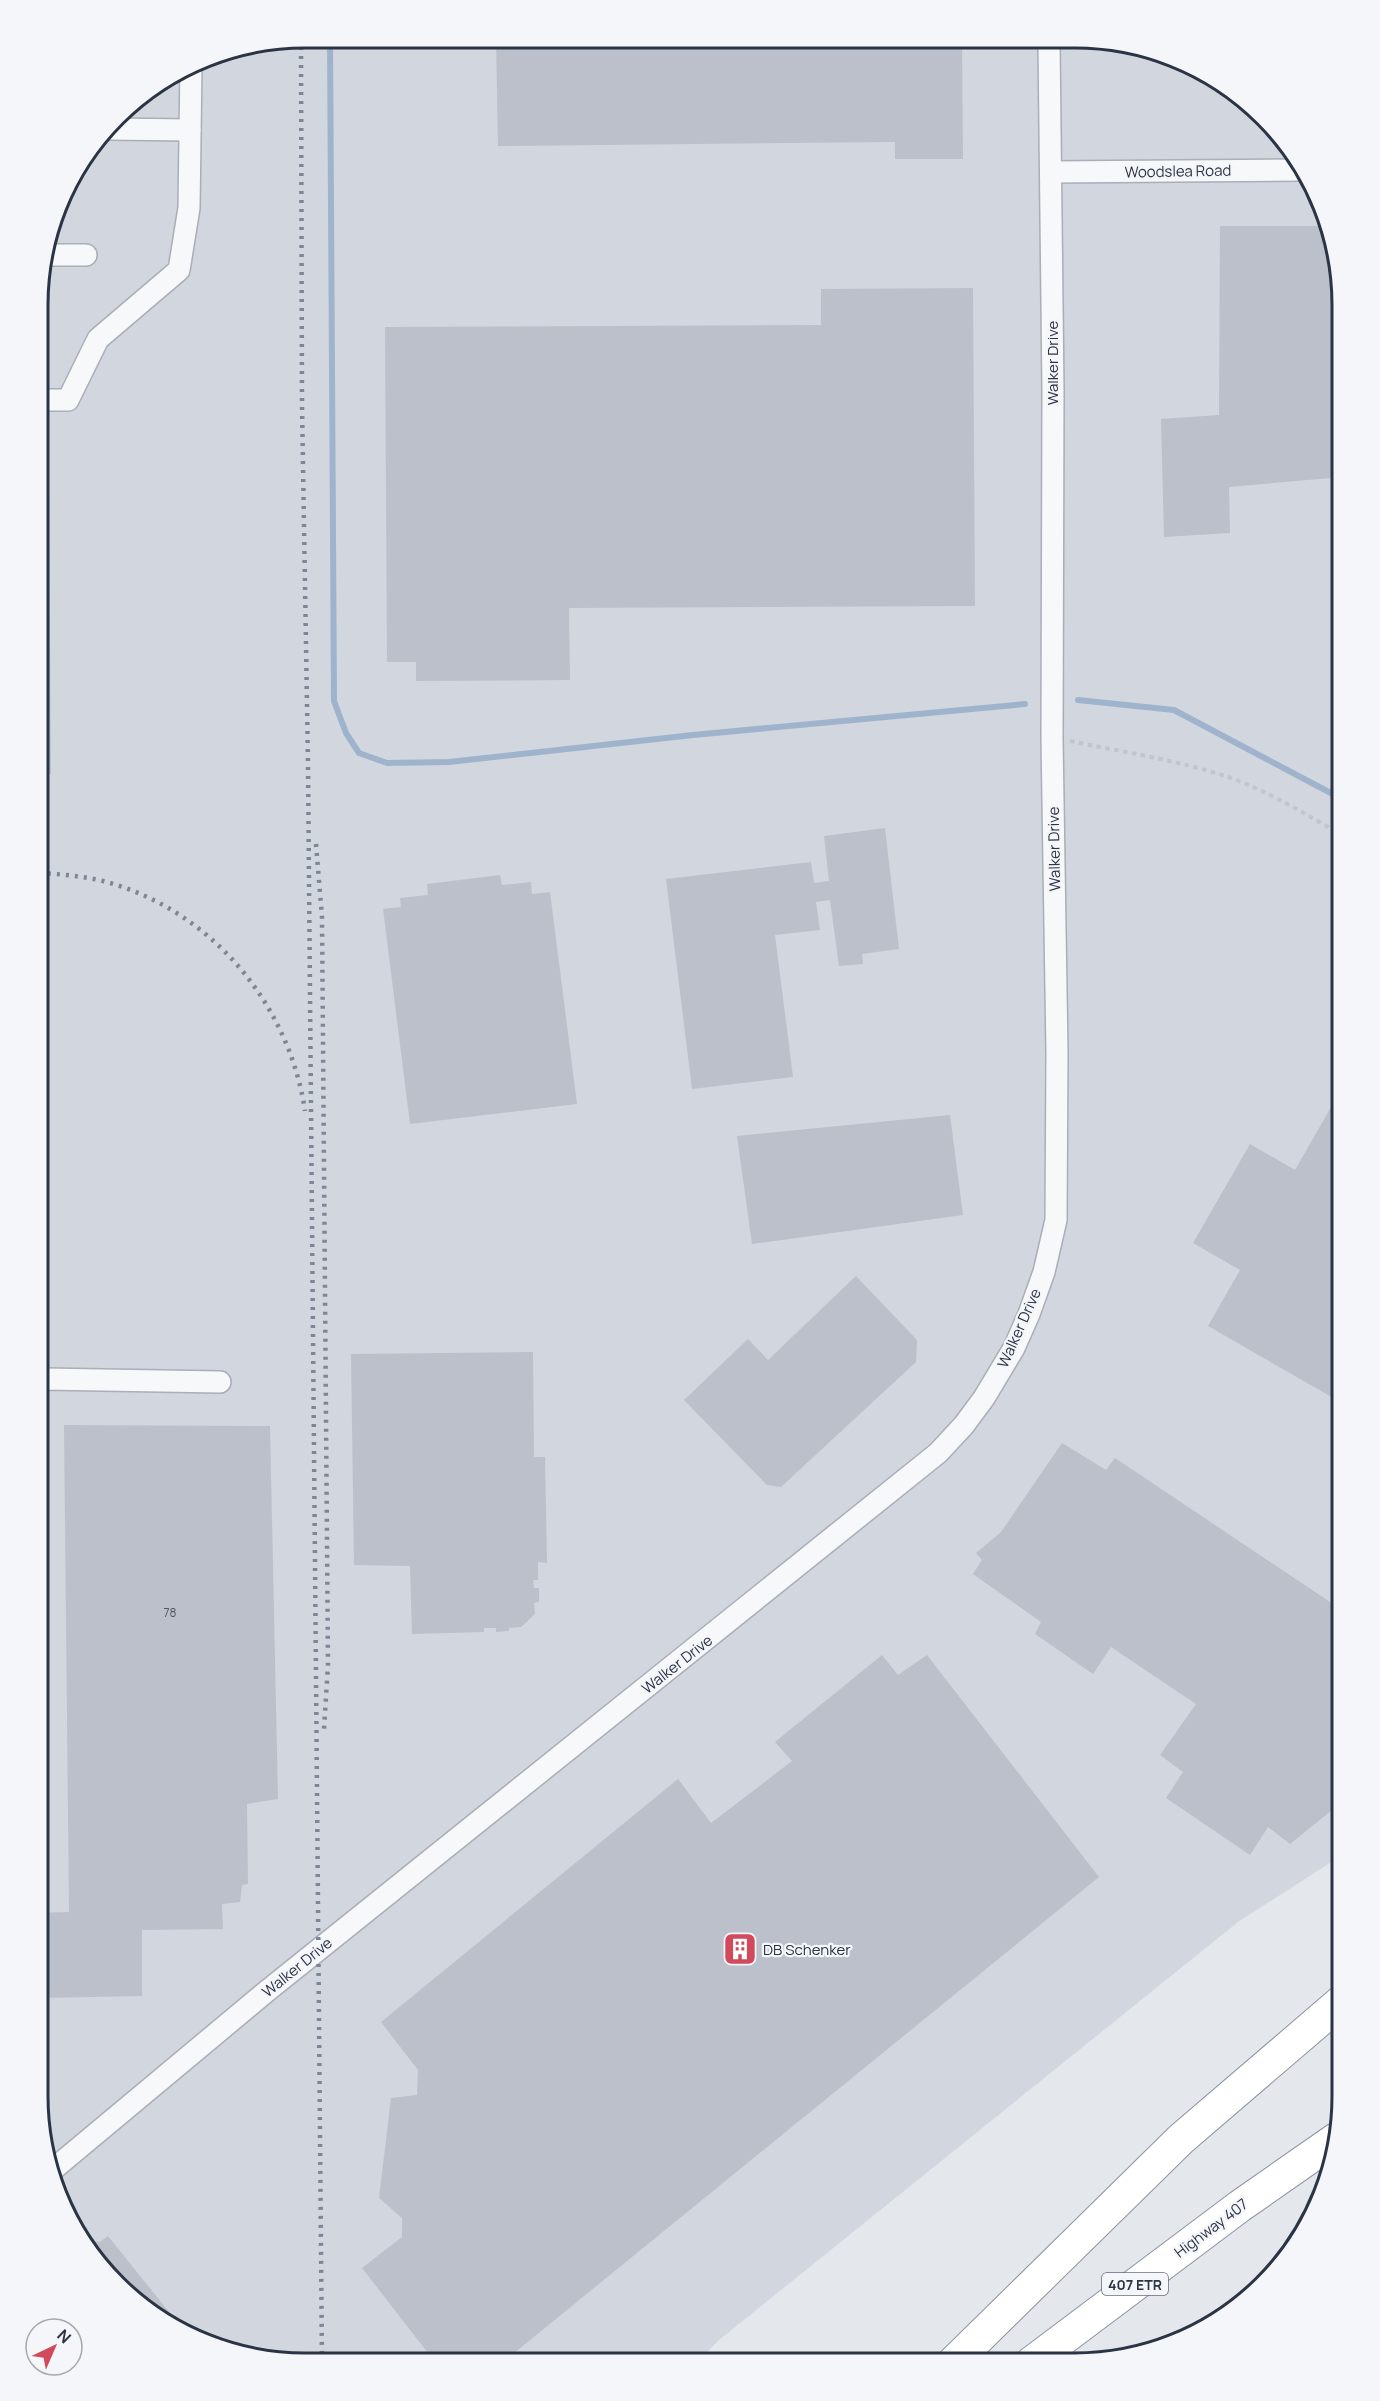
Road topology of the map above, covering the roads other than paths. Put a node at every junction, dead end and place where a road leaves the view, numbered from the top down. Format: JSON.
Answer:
{"nodes":[{"id":1,"x":1049,"y":48,"type":"edge"},
{"id":2,"x":191,"y":74,"type":"edge"},
{"id":3,"x":118,"y":129,"type":"edge"},
{"id":4,"x":190,"y":129,"type":"junction"},
{"id":5,"x":1294,"y":170,"type":"edge"},
{"id":6,"x":1051,"y":172,"type":"junction"},
{"id":7,"x":53,"y":255,"type":"edge"},
{"id":8,"x":86,"y":255,"type":"dead end"},
{"id":9,"x":48,"y":400,"type":"edge"},
{"id":10,"x":48,"y":1379,"type":"edge"},
{"id":11,"x":220,"y":1382,"type":"dead end"},
{"id":12,"x":1332,"y":2010,"type":"edge"},
{"id":13,"x":1327,"y":2145,"type":"edge"},
{"id":14,"x":58,"y":2166,"type":"edge"},
{"id":15,"x":963,"y":2353,"type":"edge"},
{"id":16,"x":1044,"y":2353,"type":"edge"}],
"edges":[{"from":1,"to":6,"type":"street","name":"Walker Drive"},
{"from":2,"to":4,"type":"street"},
{"from":3,"to":4,"type":"street"},
{"from":4,"to":9,"type":"street"},
{"from":5,"to":6,"type":"street","name":"Woodslea Road"},
{"from":6,"to":14,"type":"street","name":"Walker Drive"},
{"from":7,"to":8,"type":"street"},
{"from":10,"to":11,"type":"street"},
{"from":12,"to":15,"type":"highway"},
{"from":13,"to":16,"type":"highway","name":"Highway 407","number":"407 ETR"}]}
